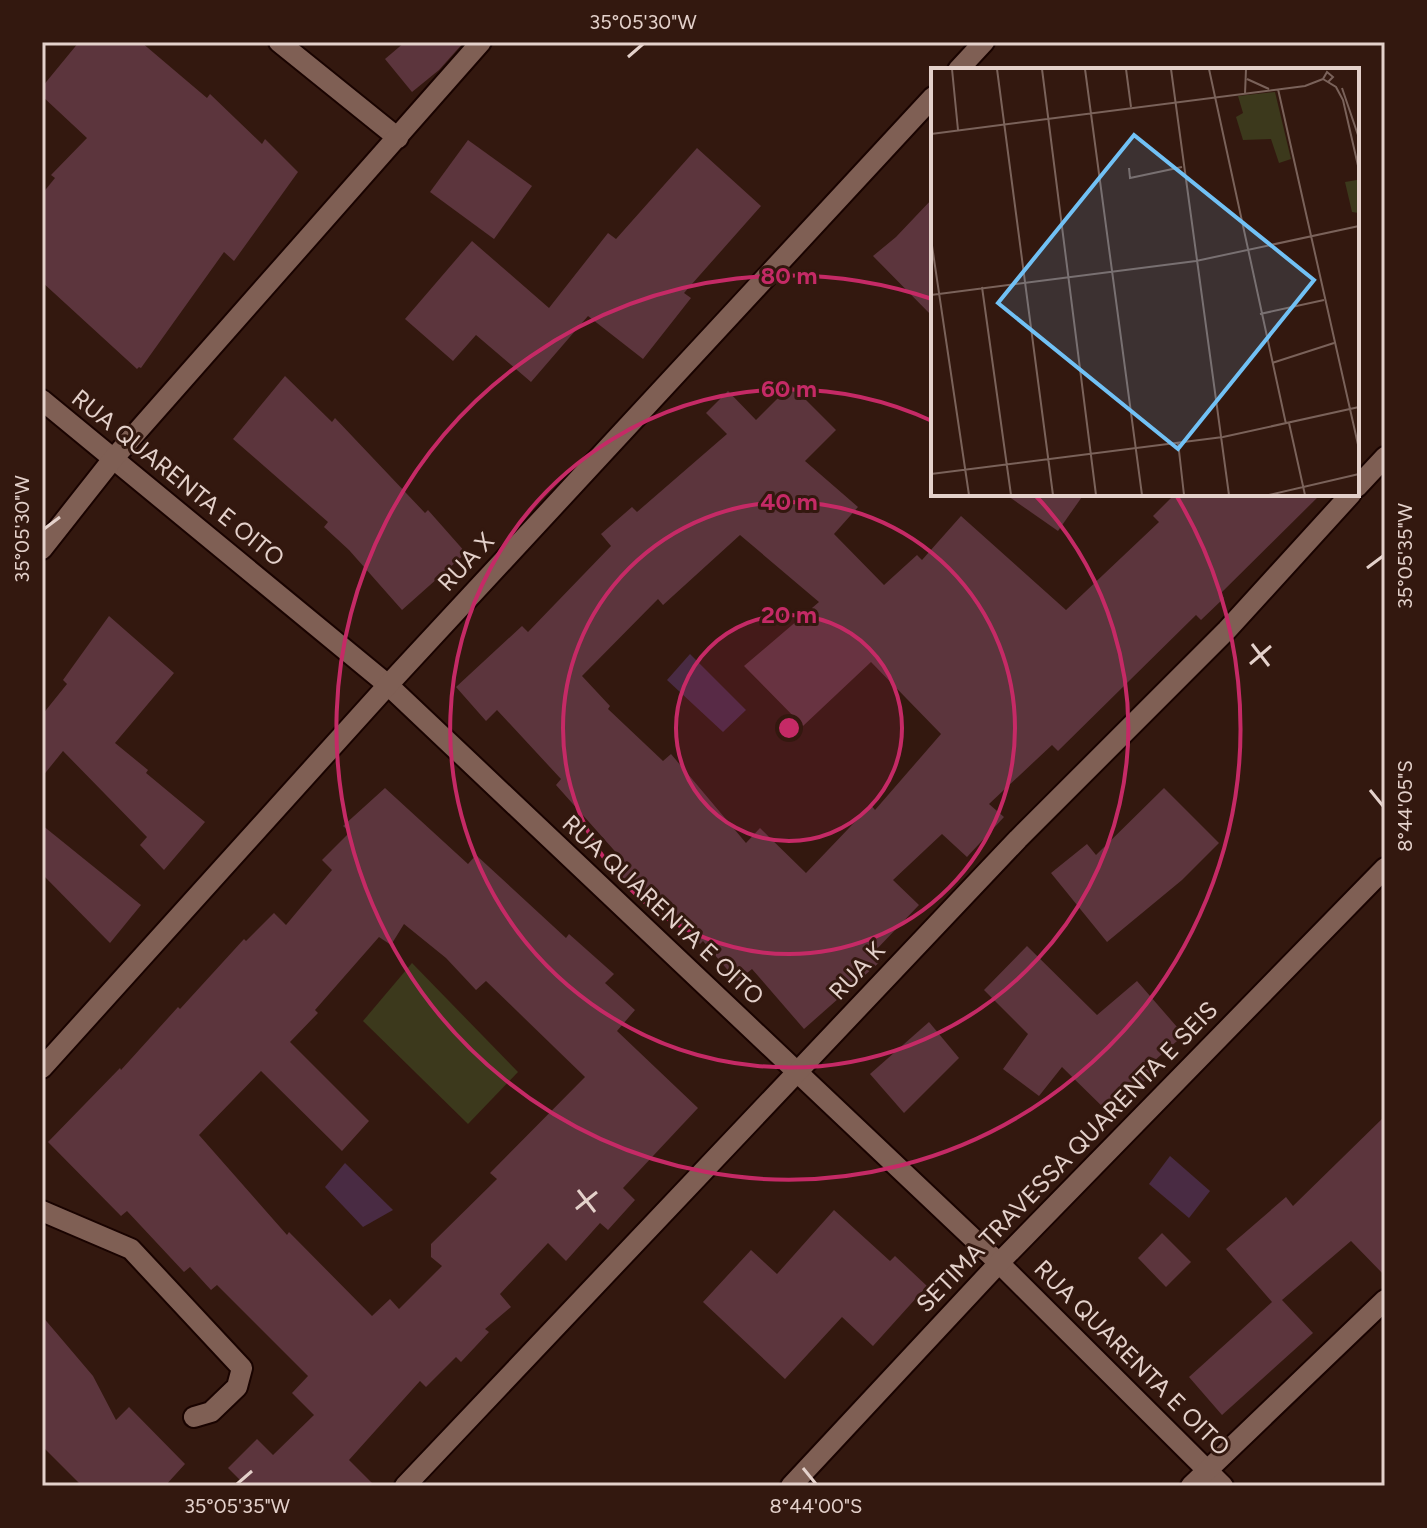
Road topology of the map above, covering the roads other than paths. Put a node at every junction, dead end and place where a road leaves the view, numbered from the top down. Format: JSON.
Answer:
{"nodes":[{"id":1,"x":279,"y":42,"type":"edge"},
{"id":2,"x":481,"y":42,"type":"edge"},
{"id":3,"x":984,"y":42,"type":"edge"},
{"id":4,"x":960,"y":68,"type":"edge"},
{"id":5,"x":931,"y":99,"type":"edge"},
{"id":6,"x":398,"y":138,"type":"junction"},
{"id":7,"x":42,"y":400,"type":"edge"},
{"id":8,"x":1385,"y":457,"type":"edge"},
{"id":9,"x":113,"y":459,"type":"junction"},
{"id":10,"x":1359,"y":485,"type":"edge"},
{"id":11,"x":1349,"y":496,"type":"edge"},
{"id":12,"x":42,"y":549,"type":"edge"},
{"id":13,"x":388,"y":685,"type":"junction"},
{"id":14,"x":1385,"y":868,"type":"edge"},
{"id":15,"x":42,"y":1068,"type":"edge"},
{"id":16,"x":797,"y":1072,"type":"junction"},
{"id":17,"x":42,"y":1211,"type":"edge"},
{"id":18,"x":999,"y":1263,"type":"junction"},
{"id":19,"x":1385,"y":1300,"type":"edge"},
{"id":20,"x":194,"y":1417,"type":"dead end"},
{"id":21,"x":1207,"y":1470,"type":"junction"},
{"id":22,"x":405,"y":1486,"type":"edge"},
{"id":23,"x":791,"y":1486,"type":"edge"},
{"id":24,"x":1191,"y":1486,"type":"edge"},
{"id":25,"x":1223,"y":1486,"type":"edge"}],
"edges":[{"from":1,"to":6,"type":"street"},
{"from":2,"to":6,"type":"street"},
{"from":3,"to":4,"type":"street"},
{"from":5,"to":13,"type":"street","name":"RUA X"},
{"from":6,"to":9,"type":"street"},
{"from":7,"to":9,"type":"street","name":"RUA QUARENTA E OITO"},
{"from":8,"to":10,"type":"street"},
{"from":9,"to":12,"type":"street"},
{"from":9,"to":13,"type":"street","name":"RUA QUARENTA E OITO"},
{"from":11,"to":16,"type":"street","name":"RUA K"},
{"from":13,"to":15,"type":"street","name":"RUA X"},
{"from":13,"to":16,"type":"street","name":"RUA QUARENTA E OITO"},
{"from":14,"to":18,"type":"street","name":"SETIMA TRAVESSA QUARENTA E SEIS"},
{"from":16,"to":18,"type":"street","name":"RUA QUARENTA E OITO"},
{"from":16,"to":22,"type":"street","name":"RUA K"},
{"from":17,"to":20,"type":"street"},
{"from":18,"to":21,"type":"street","name":"RUA QUARENTA E OITO"},
{"from":18,"to":23,"type":"street","name":"SETIMA TRAVESSA QUARENTA E SEIS"},
{"from":19,"to":21,"type":"street"},
{"from":21,"to":24,"type":"street"},
{"from":21,"to":25,"type":"street","name":"RUA QUARENTA E OITO"}]}
